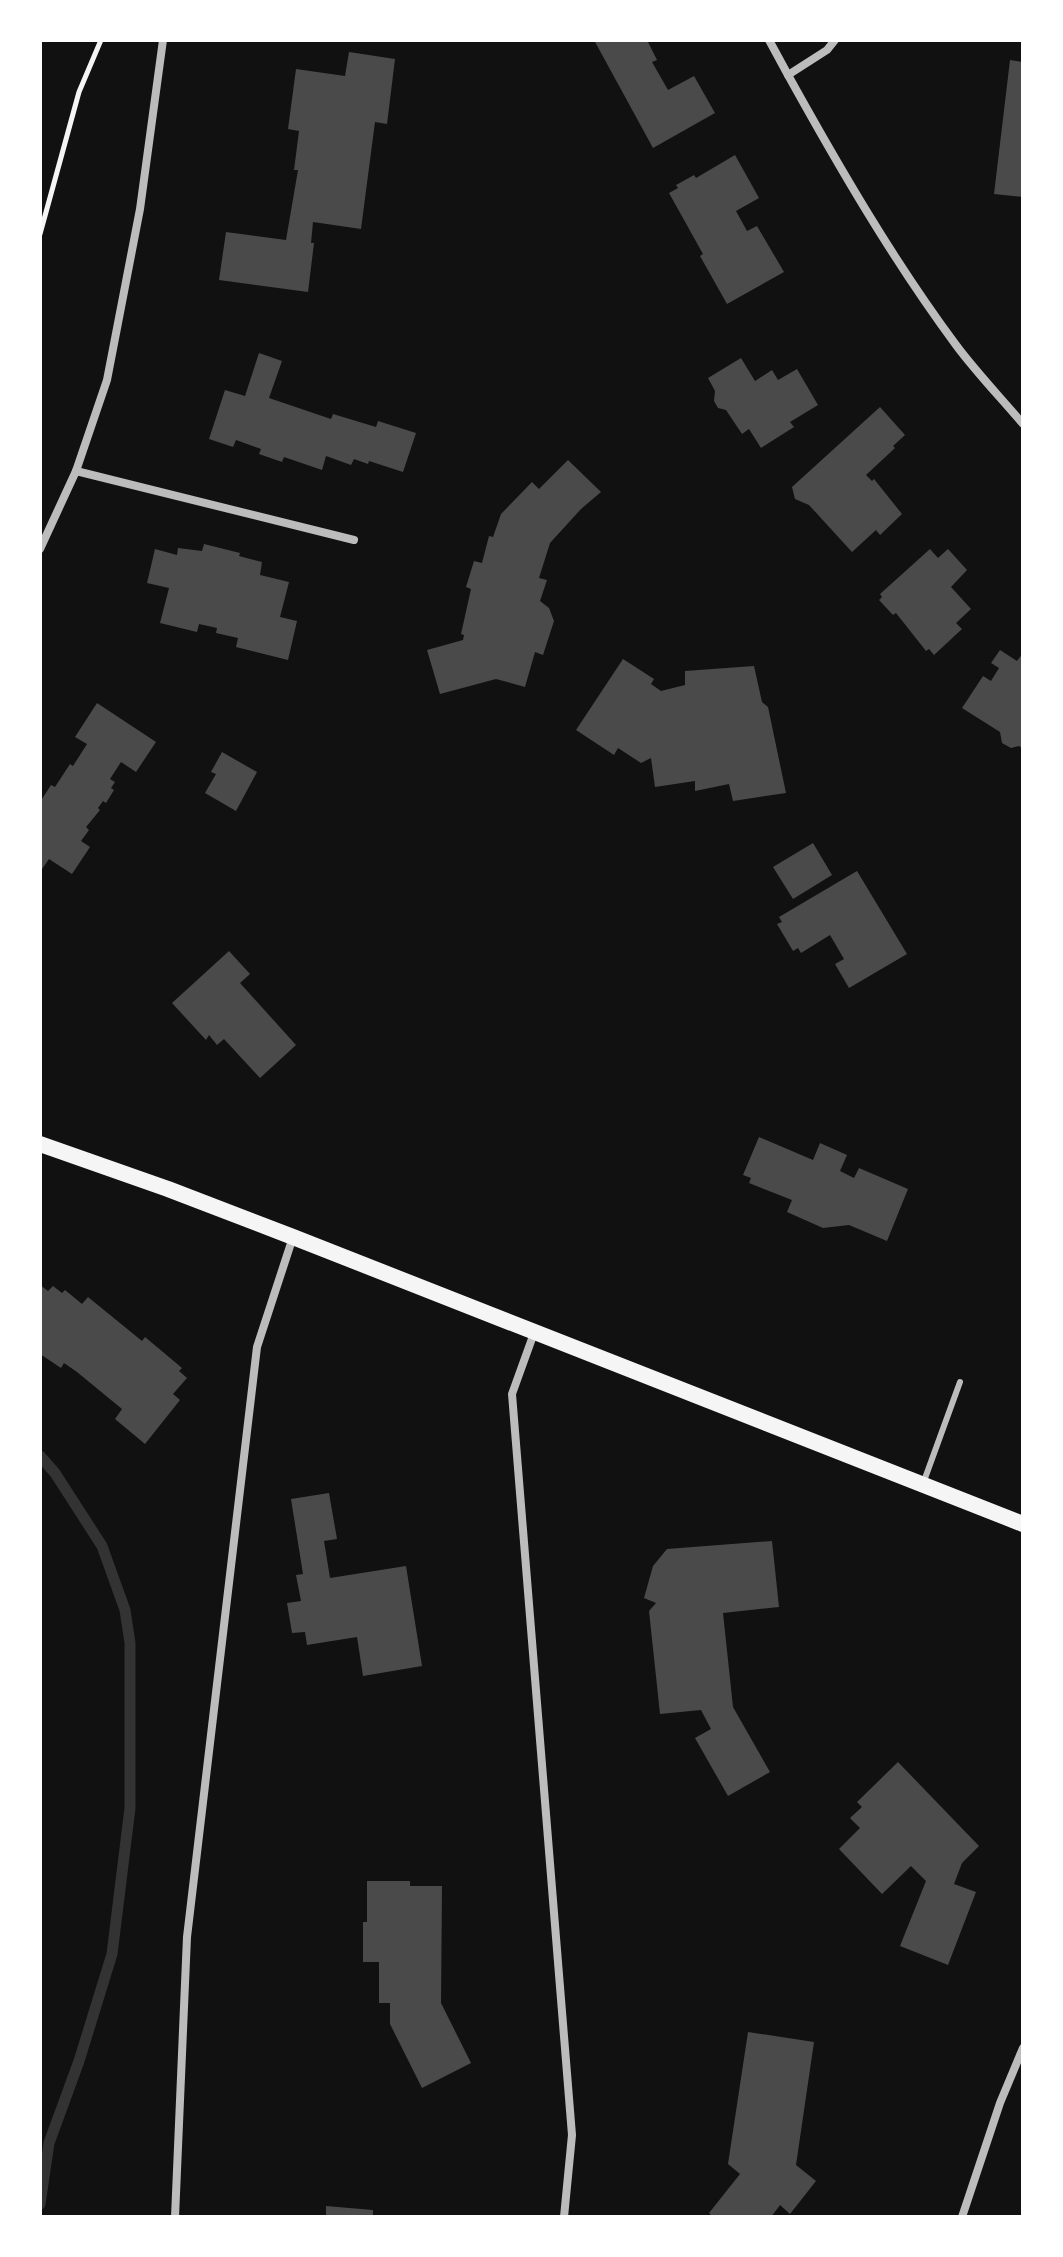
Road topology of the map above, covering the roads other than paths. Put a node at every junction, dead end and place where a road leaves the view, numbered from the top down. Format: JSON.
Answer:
{"nodes":[{"id":1,"x":163,"y":40,"type":"edge"},
{"id":2,"x":769,"y":40,"type":"edge"},
{"id":3,"x":835,"y":40,"type":"edge"},
{"id":4,"x":788,"y":75,"type":"junction"},
{"id":5,"x":1023,"y":424,"type":"edge"},
{"id":6,"x":76,"y":471,"type":"junction"},
{"id":7,"x":354,"y":540,"type":"dead end"},
{"id":8,"x":40,"y":549,"type":"edge"},
{"id":9,"x":40,"y":1144,"type":"edge"},
{"id":10,"x":293,"y":1237,"type":"junction"},
{"id":11,"x":534,"y":1333,"type":"junction"},
{"id":12,"x":960,"y":1382,"type":"dead end"},
{"id":13,"x":922,"y":1485,"type":"junction"},
{"id":14,"x":1023,"y":1524,"type":"edge"},
{"id":15,"x":1023,"y":2048,"type":"edge"},
{"id":16,"x":175,"y":2217,"type":"edge"},
{"id":17,"x":564,"y":2217,"type":"edge"},
{"id":18,"x":962,"y":2217,"type":"edge"}],
"edges":[{"from":1,"to":6,"type":"street"},
{"from":2,"to":4,"type":"street"},
{"from":3,"to":4,"type":"street"},
{"from":4,"to":5,"type":"street"},
{"from":6,"to":7,"type":"street"},
{"from":6,"to":8,"type":"street"},
{"from":9,"to":10,"type":"main road"},
{"from":10,"to":11,"type":"main road"},
{"from":10,"to":16,"type":"street"},
{"from":11,"to":13,"type":"main road"},
{"from":11,"to":17,"type":"street"},
{"from":12,"to":13,"type":"lane"},
{"from":13,"to":14,"type":"main road"},
{"from":15,"to":18,"type":"street"}]}
